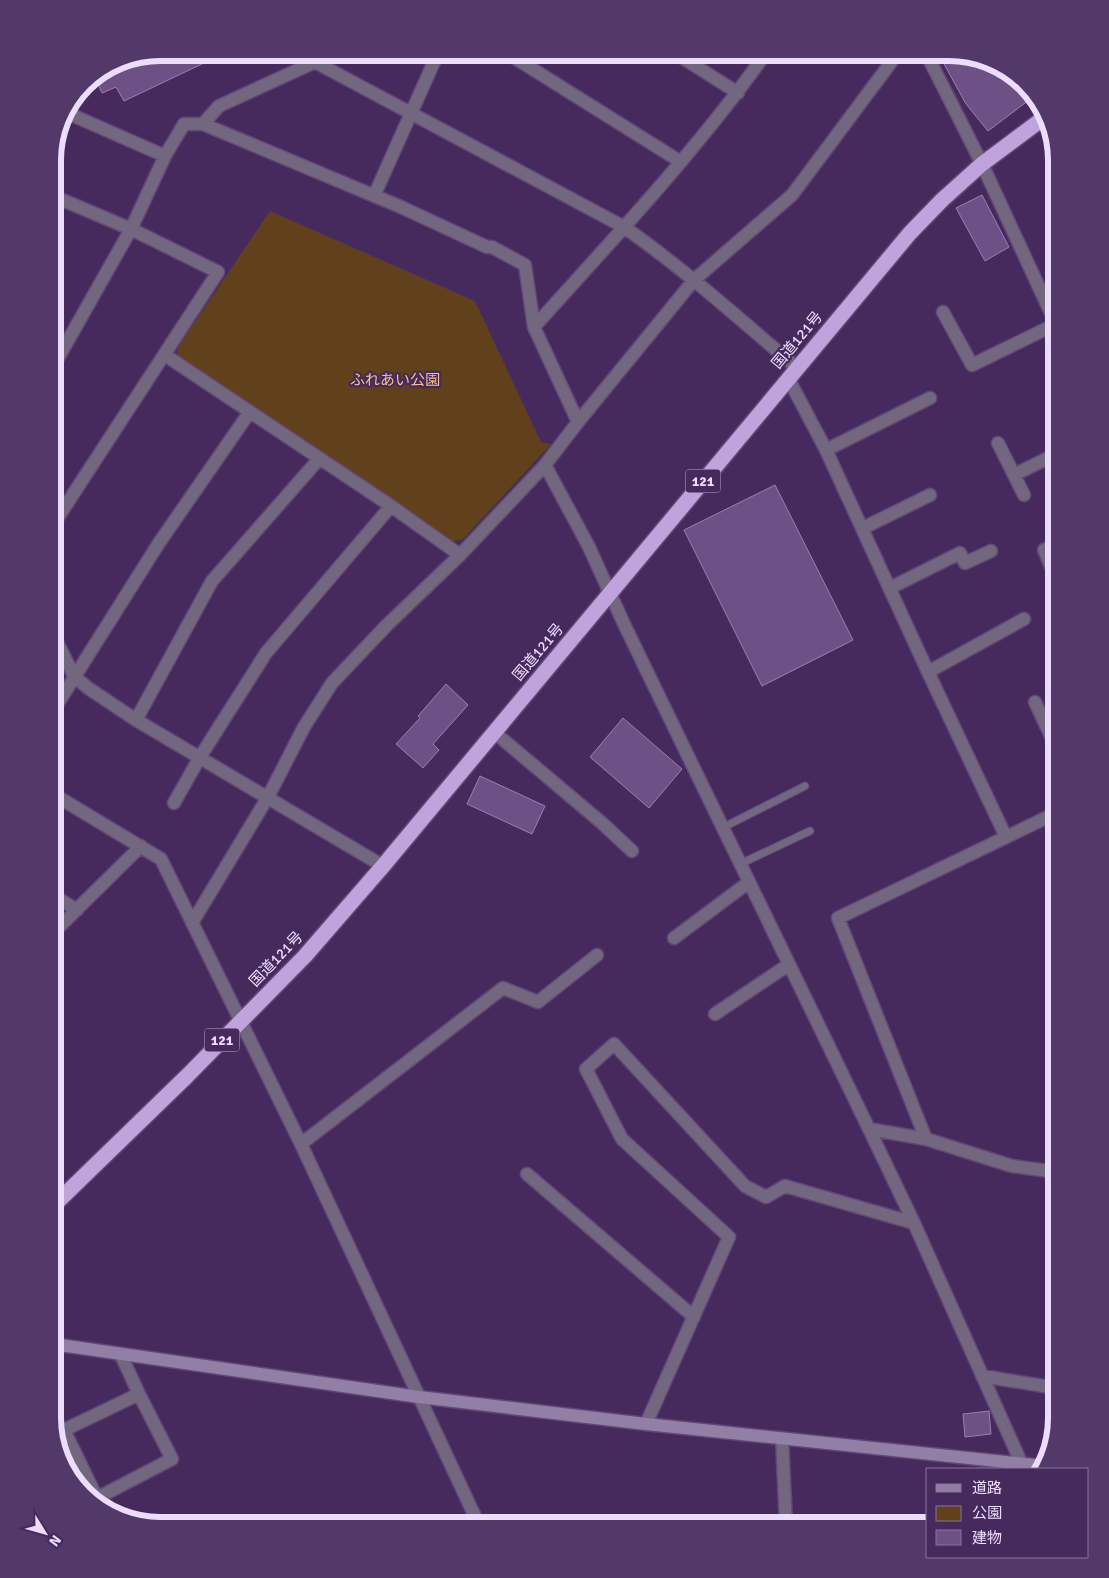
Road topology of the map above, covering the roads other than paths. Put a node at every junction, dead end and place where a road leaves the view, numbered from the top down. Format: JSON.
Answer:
{"nodes":[{"id":1,"x":310,"y":61,"type":"edge"},
{"id":2,"x":325,"y":61,"type":"edge"},
{"id":3,"x":434,"y":61,"type":"edge"},
{"id":4,"x":520,"y":61,"type":"edge"},
{"id":5,"x":688,"y":61,"type":"edge"},
{"id":6,"x":760,"y":61,"type":"edge"},
{"id":7,"x":892,"y":61,"type":"edge"},
{"id":8,"x":930,"y":61,"type":"edge"},
{"id":9,"x":738,"y":93,"type":"junction"},
{"id":10,"x":411,"y":114,"type":"junction"},
{"id":11,"x":72,"y":115,"type":"edge"},
{"id":12,"x":1039,"y":120,"type":"edge"},
{"id":13,"x":202,"y":124,"type":"junction"},
{"id":14,"x":165,"y":156,"type":"junction"},
{"id":15,"x":681,"y":162,"type":"junction"},
{"id":16,"x":982,"y":164,"type":"junction"},
{"id":17,"x":374,"y":196,"type":"junction"},
{"id":18,"x":61,"y":199,"type":"edge"},
{"id":19,"x":624,"y":226,"type":"junction"},
{"id":20,"x":131,"y":229,"type":"junction"},
{"id":21,"x":694,"y":280,"type":"junction"},
{"id":22,"x":1048,"y":307,"type":"edge"},
{"id":23,"x":943,"y":312,"type":"dead end"},
{"id":24,"x":534,"y":327,"type":"junction"},
{"id":25,"x":1048,"y":328,"type":"edge"},
{"id":26,"x":61,"y":352,"type":"edge"},
{"id":27,"x":165,"y":356,"type":"junction"},
{"id":28,"x":793,"y":373,"type":"junction"},
{"id":29,"x":930,"y":398,"type":"dead end"},
{"id":30,"x":249,"y":413,"type":"junction"},
{"id":31,"x":578,"y":422,"type":"junction"},
{"id":32,"x":998,"y":443,"type":"dead end"},
{"id":33,"x":826,"y":450,"type":"junction"},
{"id":34,"x":1048,"y":458,"type":"edge"},
{"id":35,"x":319,"y":459,"type":"junction"},
{"id":36,"x":545,"y":465,"type":"junction"},
{"id":37,"x":1014,"y":475,"type":"junction"},
{"id":38,"x":930,"y":495,"type":"dead end"},
{"id":39,"x":1024,"y":495,"type":"dead end"},
{"id":40,"x":390,"y":506,"type":"junction"},
{"id":41,"x":61,"y":513,"type":"edge"},
{"id":42,"x":863,"y":528,"type":"junction"},
{"id":43,"x":1048,"y":548,"type":"edge"},
{"id":44,"x":990,"y":550,"type":"dead end"},
{"id":45,"x":460,"y":555,"type":"junction"},
{"id":46,"x":1048,"y":559,"type":"edge"},
{"id":47,"x":890,"y":588,"type":"junction"},
{"id":48,"x":610,"y":593,"type":"junction"},
{"id":49,"x":1024,"y":619,"type":"dead end"},
{"id":50,"x":61,"y":650,"type":"edge"},
{"id":51,"x":928,"y":672,"type":"junction"},
{"id":52,"x":74,"y":676,"type":"junction"},
{"id":53,"x":61,"y":698,"type":"edge"},
{"id":54,"x":1036,"y":702,"type":"dead end"},
{"id":55,"x":136,"y":720,"type":"junction"},
{"id":56,"x":1048,"y":729,"type":"edge"},
{"id":57,"x":494,"y":732,"type":"junction"},
{"id":58,"x":200,"y":757,"type":"junction"},
{"id":59,"x":805,"y":786,"type":"dead end"},
{"id":60,"x":268,"y":797,"type":"junction"},
{"id":61,"x":61,"y":799,"type":"edge"},
{"id":62,"x":174,"y":803,"type":"dead end"},
{"id":63,"x":1048,"y":817,"type":"edge"},
{"id":64,"x":722,"y":828,"type":"junction"},
{"id":65,"x":810,"y":830,"type":"dead end"},
{"id":66,"x":1006,"y":837,"type":"junction"},
{"id":67,"x":141,"y":846,"type":"junction"},
{"id":68,"x":632,"y":851,"type":"dead end"},
{"id":69,"x":740,"y":864,"type":"junction"},
{"id":70,"x":383,"y":866,"type":"junction"},
{"id":71,"x":748,"y":882,"type":"junction"},
{"id":72,"x":61,"y":900,"type":"edge"},
{"id":73,"x":77,"y":910,"type":"junction"},
{"id":74,"x":192,"y":923,"type":"junction"},
{"id":75,"x":61,"y":925,"type":"edge"},
{"id":76,"x":674,"y":938,"type":"dead end"},
{"id":77,"x":597,"y":955,"type":"dead end"},
{"id":78,"x":788,"y":965,"type":"junction"},
{"id":79,"x":715,"y":1014,"type":"dead end"},
{"id":80,"x":240,"y":1022,"type":"junction"},
{"id":81,"x":869,"y":1129,"type":"junction"},
{"id":82,"x":926,"y":1139,"type":"junction"},
{"id":83,"x":301,"y":1144,"type":"junction"},
{"id":84,"x":1048,"y":1171,"type":"edge"},
{"id":85,"x":527,"y":1174,"type":"dead end"},
{"id":86,"x":61,"y":1197,"type":"edge"},
{"id":87,"x":914,"y":1223,"type":"junction"},
{"id":88,"x":694,"y":1318,"type":"junction"},
{"id":89,"x":61,"y":1345,"type":"edge"},
{"id":90,"x":121,"y":1355,"type":"junction"},
{"id":91,"x":982,"y":1376,"type":"junction"},
{"id":92,"x":1048,"y":1387,"type":"edge"},
{"id":93,"x":139,"y":1394,"type":"junction"},
{"id":94,"x":419,"y":1396,"type":"junction"},
{"id":95,"x":646,"y":1424,"type":"junction"},
{"id":96,"x":782,"y":1438,"type":"junction"},
{"id":97,"x":1023,"y":1467,"type":"edge"},
{"id":98,"x":94,"y":1491,"type":"edge"},
{"id":99,"x":100,"y":1496,"type":"edge"},
{"id":100,"x":476,"y":1517,"type":"edge"},
{"id":101,"x":786,"y":1517,"type":"edge"}],
"edges":[{"from":1,"to":13,"type":"street"},
{"from":2,"to":10,"type":"street"},
{"from":3,"to":10,"type":"street"},
{"from":4,"to":15,"type":"street"},
{"from":5,"to":9,"type":"street"},
{"from":6,"to":9,"type":"street"},
{"from":7,"to":21,"type":"street"},
{"from":8,"to":16,"type":"street"},
{"from":9,"to":15,"type":"street"},
{"from":10,"to":17,"type":"street"},
{"from":10,"to":19,"type":"street"},
{"from":11,"to":14,"type":"street"},
{"from":12,"to":16,"type":"highway","name":"国道121号","number":"121"},
{"from":13,"to":14,"type":"street"},
{"from":13,"to":17,"type":"street"},
{"from":14,"to":20,"type":"street"},
{"from":15,"to":19,"type":"street"},
{"from":16,"to":22,"type":"street"},
{"from":16,"to":28,"type":"highway","name":"国道121号","number":"121"},
{"from":17,"to":24,"type":"street"},
{"from":18,"to":20,"type":"street"},
{"from":19,"to":21,"type":"street"},
{"from":19,"to":24,"type":"street"},
{"from":20,"to":26,"type":"street"},
{"from":20,"to":27,"type":"street"},
{"from":21,"to":28,"type":"street"},
{"from":21,"to":31,"type":"street"},
{"from":23,"to":25,"type":"street"},
{"from":24,"to":31,"type":"street"},
{"from":27,"to":30,"type":"street"},
{"from":27,"to":41,"type":"street"},
{"from":28,"to":33,"type":"street"},
{"from":28,"to":48,"type":"highway","name":"国道121号","number":"121"},
{"from":29,"to":33,"type":"street"},
{"from":30,"to":35,"type":"street"},
{"from":30,"to":52,"type":"street"},
{"from":31,"to":36,"type":"street"},
{"from":32,"to":37,"type":"street"},
{"from":33,"to":42,"type":"street"},
{"from":34,"to":37,"type":"street"},
{"from":35,"to":40,"type":"street"},
{"from":35,"to":55,"type":"street"},
{"from":36,"to":45,"type":"street"},
{"from":36,"to":48,"type":"street"},
{"from":37,"to":39,"type":"street"},
{"from":38,"to":42,"type":"street"},
{"from":40,"to":45,"type":"street"},
{"from":40,"to":58,"type":"street"},
{"from":42,"to":47,"type":"street"},
{"from":43,"to":46,"type":"street"},
{"from":44,"to":47,"type":"street"},
{"from":45,"to":60,"type":"street"},
{"from":47,"to":51,"type":"street"},
{"from":48,"to":57,"type":"highway","name":"国道121号","number":"121"},
{"from":48,"to":64,"type":"street"},
{"from":49,"to":51,"type":"street"},
{"from":50,"to":52,"type":"street"},
{"from":51,"to":66,"type":"street"},
{"from":52,"to":53,"type":"street"},
{"from":52,"to":55,"type":"street"},
{"from":54,"to":56,"type":"street"},
{"from":55,"to":58,"type":"street"},
{"from":57,"to":68,"type":"street"},
{"from":57,"to":70,"type":"highway","name":"国道121号","number":"121"},
{"from":58,"to":60,"type":"street"},
{"from":58,"to":62,"type":"street"},
{"from":59,"to":64,"type":"lane"},
{"from":60,"to":70,"type":"street"},
{"from":60,"to":74,"type":"street"},
{"from":61,"to":67,"type":"street"},
{"from":63,"to":66,"type":"street"},
{"from":64,"to":69,"type":"street"},
{"from":65,"to":69,"type":"lane"},
{"from":66,"to":82,"type":"street"},
{"from":67,"to":73,"type":"street"},
{"from":67,"to":74,"type":"street"},
{"from":69,"to":71,"type":"street"},
{"from":70,"to":80,"type":"highway","name":"国道121号","number":"121"},
{"from":71,"to":76,"type":"street"},
{"from":71,"to":78,"type":"street"},
{"from":72,"to":73,"type":"street"},
{"from":73,"to":75,"type":"street"},
{"from":74,"to":80,"type":"street"},
{"from":77,"to":83,"type":"street"},
{"from":78,"to":79,"type":"street"},
{"from":78,"to":81,"type":"street"},
{"from":80,"to":83,"type":"street"},
{"from":80,"to":86,"type":"highway","name":"国道121号","number":"121"},
{"from":81,"to":82,"type":"street"},
{"from":81,"to":87,"type":"street"},
{"from":82,"to":84,"type":"street"},
{"from":83,"to":94,"type":"street"},
{"from":85,"to":88,"type":"street"},
{"from":87,"to":88,"type":"street"},
{"from":87,"to":91,"type":"street"},
{"from":88,"to":95,"type":"street"},
{"from":89,"to":90,"type":"street"},
{"from":90,"to":93,"type":"street"},
{"from":90,"to":94,"type":"street"},
{"from":91,"to":92,"type":"street"},
{"from":91,"to":97,"type":"street"},
{"from":93,"to":98,"type":"street"},
{"from":93,"to":99,"type":"street"},
{"from":94,"to":95,"type":"street"},
{"from":94,"to":100,"type":"street"},
{"from":95,"to":96,"type":"street"},
{"from":96,"to":97,"type":"street"},
{"from":96,"to":101,"type":"street"}]}
